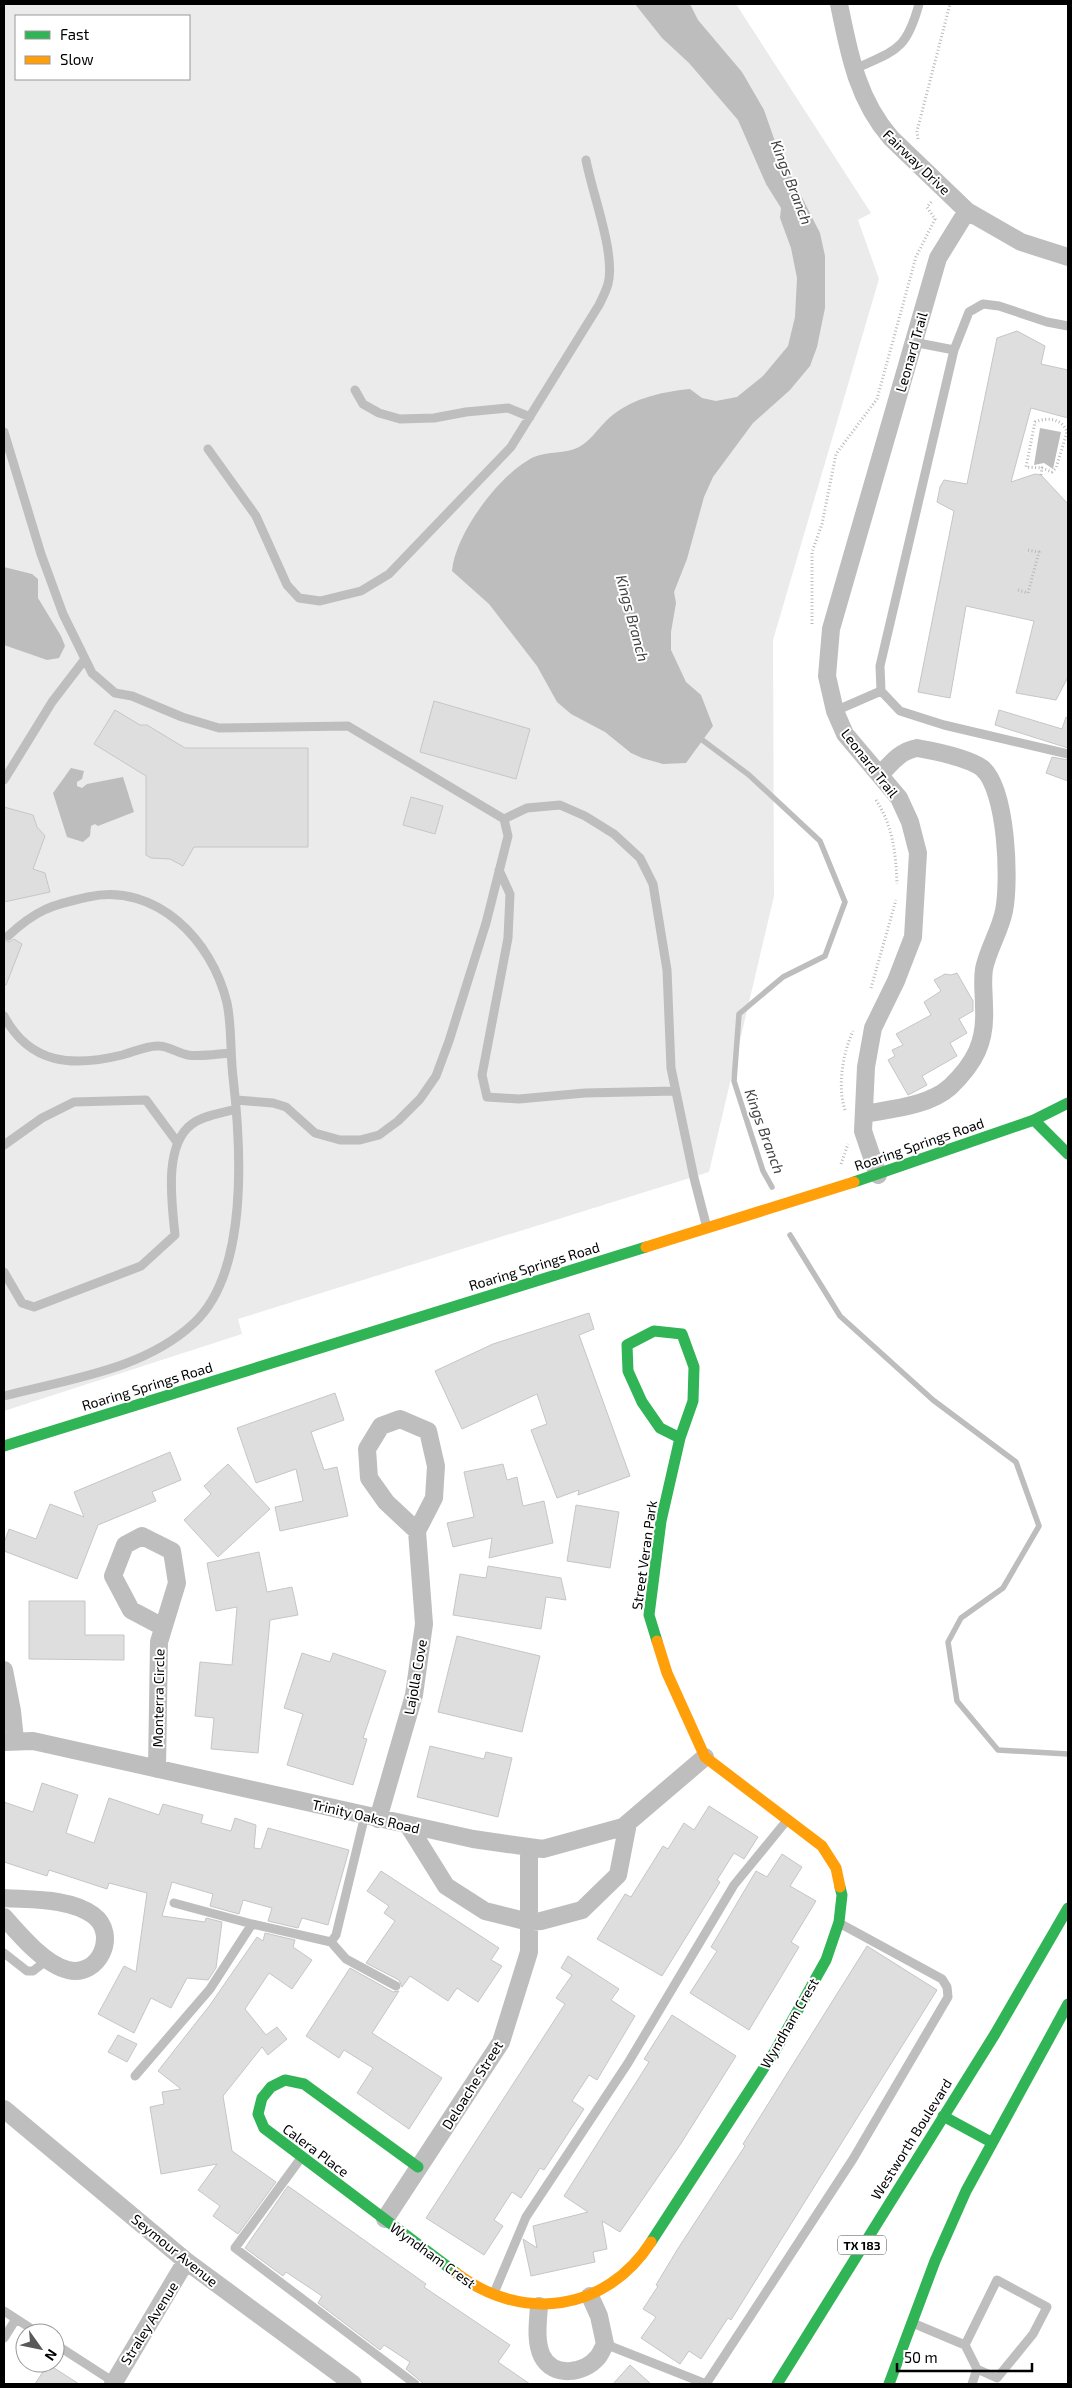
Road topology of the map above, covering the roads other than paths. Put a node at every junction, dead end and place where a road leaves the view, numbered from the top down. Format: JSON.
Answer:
{"nodes":[{"id":1,"x":839,"y":4,"type":"edge"},
{"id":2,"x":919,"y":4,"type":"edge"},
{"id":3,"x":852,"y":70,"type":"junction"},
{"id":4,"x":586,"y":160,"type":"dead end"},
{"id":5,"x":966,"y":210,"type":"junction"},
{"id":6,"x":1068,"y":258,"type":"edge"},
{"id":7,"x":1068,"y":326,"type":"edge"},
{"id":8,"x":914,"y":342,"type":"junction"},
{"id":9,"x":954,"y":350,"type":"junction"},
{"id":10,"x":355,"y":390,"type":"dead end"},
{"id":11,"x":530,"y":417,"type":"junction"},
{"id":12,"x":4,"y":432,"type":"edge"},
{"id":13,"x":208,"y":449,"type":"dead end"},
{"id":14,"x":85,"y":659,"type":"junction"},
{"id":15,"x":881,"y":691,"type":"junction"},
{"id":16,"x":834,"y":711,"type":"junction"},
{"id":17,"x":1068,"y":754,"type":"edge"},
{"id":18,"x":880,"y":775,"type":"junction"},
{"id":19,"x":4,"y":780,"type":"edge"},
{"id":20,"x":504,"y":819,"type":"junction"},
{"id":21,"x":499,"y":870,"type":"junction"},
{"id":22,"x":8,"y":936,"type":"dead end"},
{"id":23,"x":4,"y":1016,"type":"edge"},
{"id":24,"x":230,"y":1053,"type":"junction"},
{"id":25,"x":676,"y":1091,"type":"junction"},
{"id":26,"x":1068,"y":1103,"type":"edge"},
{"id":27,"x":236,"y":1104,"type":"junction"},
{"id":28,"x":855,"y":1114,"type":"junction"},
{"id":29,"x":1034,"y":1120,"type":"junction"},
{"id":30,"x":177,"y":1142,"type":"junction"},
{"id":31,"x":4,"y":1145,"type":"edge"},
{"id":32,"x":1068,"y":1154,"type":"edge"},
{"id":33,"x":878,"y":1175,"type":"junction"},
{"id":34,"x":707,"y":1228,"type":"junction"},
{"id":35,"x":4,"y":1272,"type":"edge"},
{"id":36,"x":4,"y":1396,"type":"edge"},
{"id":37,"x":680,"y":1438,"type":"junction"},
{"id":38,"x":4,"y":1446,"type":"edge"},
{"id":39,"x":417,"y":1531,"type":"junction"},
{"id":40,"x":163,"y":1627,"type":"junction"},
{"id":41,"x":4,"y":1670,"type":"edge"},
{"id":42,"x":9,"y":1741,"type":"edge"},
{"id":43,"x":705,"y":1757,"type":"junction"},
{"id":44,"x":157,"y":1769,"type":"junction"},
{"id":45,"x":372,"y":1817,"type":"junction"},
{"id":46,"x":789,"y":1818,"type":"junction"},
{"id":47,"x":628,"y":1823,"type":"junction"},
{"id":48,"x":408,"y":1825,"type":"junction"},
{"id":49,"x":529,"y":1847,"type":"junction"},
{"id":50,"x":4,"y":1898,"type":"edge"},
{"id":51,"x":174,"y":1903,"type":"dead end"},
{"id":52,"x":1068,"y":1908,"type":"edge"},
{"id":53,"x":4,"y":1920,"type":"edge"},
{"id":54,"x":529,"y":1922,"type":"junction"},
{"id":55,"x":839,"y":1922,"type":"junction"},
{"id":56,"x":252,"y":1924,"type":"junction"},
{"id":57,"x":331,"y":1942,"type":"junction"},
{"id":58,"x":4,"y":1953,"type":"edge"},
{"id":59,"x":48,"y":1960,"type":"junction"},
{"id":60,"x":396,"y":1986,"type":"dead end"},
{"id":61,"x":1068,"y":2004,"type":"edge"},
{"id":62,"x":135,"y":2076,"type":"dead end"},
{"id":63,"x":4,"y":2109,"type":"edge"},
{"id":64,"x":943,"y":2116,"type":"junction"},
{"id":65,"x":991,"y":2142,"type":"junction"},
{"id":66,"x":301,"y":2158,"type":"junction"},
{"id":67,"x":418,"y":2167,"type":"junction"},
{"id":68,"x":385,"y":2219,"type":"junction"},
{"id":69,"x":186,"y":2261,"type":"junction"},
{"id":70,"x":492,"y":2296,"type":"junction"},
{"id":71,"x":590,"y":2296,"type":"junction"},
{"id":72,"x":539,"y":2306,"type":"junction"},
{"id":73,"x":4,"y":2311,"type":"edge"},
{"id":74,"x":16,"y":2319,"type":"junction"},
{"id":75,"x":911,"y":2322,"type":"junction"},
{"id":76,"x":22,"y":2323,"type":"edge"},
{"id":77,"x":4,"y":2338,"type":"edge"},
{"id":78,"x":605,"y":2344,"type":"junction"},
{"id":79,"x":965,"y":2345,"type":"junction"},
{"id":80,"x":65,"y":2351,"type":"edge"},
{"id":81,"x":977,"y":2369,"type":"junction"},
{"id":82,"x":777,"y":2381,"type":"edge"},
{"id":83,"x":114,"y":2383,"type":"edge"},
{"id":84,"x":353,"y":2384,"type":"edge"},
{"id":85,"x":415,"y":2384,"type":"edge"},
{"id":86,"x":706,"y":2384,"type":"edge"},
{"id":87,"x":889,"y":2384,"type":"edge"},
{"id":88,"x":972,"y":2384,"type":"edge"}],
"edges":[{"from":1,"to":3,"type":"street","name":"Fairway Drive"},
{"from":2,"to":3,"type":"lane"},
{"from":3,"to":5,"type":"street","name":"Fairway Drive"},
{"from":4,"to":11,"type":"lane"},
{"from":5,"to":6,"type":"street","name":"Fairway Drive"},
{"from":5,"to":8,"type":"street","name":"Leonard Trail"},
{"from":7,"to":9,"type":"lane"},
{"from":8,"to":9,"type":"lane"},
{"from":8,"to":16,"type":"street","name":"Leonard Trail"},
{"from":9,"to":15,"type":"lane"},
{"from":10,"to":11,"type":"lane"},
{"from":11,"to":13,"type":"lane"},
{"from":12,"to":14,"type":"lane"},
{"from":14,"to":19,"type":"lane"},
{"from":14,"to":20,"type":"lane"},
{"from":15,"to":16,"type":"lane"},
{"from":15,"to":17,"type":"lane"},
{"from":16,"to":18,"type":"street","name":"Leonard Trail"},
{"from":18,"to":28,"type":"street","name":"Leonard Trail"},
{"from":18,"to":28,"type":"street"},
{"from":20,"to":21,"type":"lane"},
{"from":20,"to":25,"type":"lane"},
{"from":21,"to":25,"type":"lane"},
{"from":21,"to":27,"type":"lane"},
{"from":22,"to":24,"type":"lane"},
{"from":23,"to":24,"type":"lane"},
{"from":24,"to":27,"type":"lane"},
{"from":25,"to":34,"type":"lane"},
{"from":26,"to":29,"type":"street","name":"Roaring Springs Road"},
{"from":27,"to":30,"type":"lane"},
{"from":27,"to":36,"type":"lane"},
{"from":28,"to":33,"type":"street","name":"Leonard Trail"},
{"from":29,"to":32,"type":"street"},
{"from":29,"to":33,"type":"street","name":"Roaring Springs Road"},
{"from":30,"to":31,"type":"lane"},
{"from":30,"to":35,"type":"lane"},
{"from":33,"to":34,"type":"street","name":"Roaring Springs Road"},
{"from":34,"to":38,"type":"street","name":"Roaring Springs Road"},
{"from":37,"to":37,"type":"street","name":"Street Veran Park"},
{"from":37,"to":43,"type":"street","name":"Street Veran Park"},
{"from":39,"to":39,"type":"street"},
{"from":39,"to":45,"type":"street","name":"Lajolla Cove"},
{"from":40,"to":40,"type":"street","name":"Monterra Circle"},
{"from":40,"to":44,"type":"street","name":"Monterra Circle"},
{"from":41,"to":42,"type":"street"},
{"from":42,"to":44,"type":"street","name":"Trinity Oaks Road"},
{"from":43,"to":46,"type":"street","name":"Wyndham Crest"},
{"from":43,"to":47,"type":"street","name":"Trinity Oaks Road"},
{"from":44,"to":45,"type":"street","name":"Trinity Oaks Road"},
{"from":45,"to":48,"type":"street","name":"Trinity Oaks Road"},
{"from":45,"to":57,"type":"lane"},
{"from":46,"to":55,"type":"street","name":"Wyndham Crest"},
{"from":46,"to":70,"type":"lane"},
{"from":47,"to":49,"type":"street","name":"Trinity Oaks Road"},
{"from":47,"to":54,"type":"street"},
{"from":48,"to":49,"type":"street","name":"Trinity Oaks Road"},
{"from":48,"to":54,"type":"street"},
{"from":49,"to":54,"type":"street","name":"Deloache Street"},
{"from":50,"to":59,"type":"street"},
{"from":51,"to":56,"type":"lane"},
{"from":52,"to":64,"type":"street","name":"Westworth Boulevard","number":"TX 183"},
{"from":53,"to":59,"type":"street"},
{"from":54,"to":67,"type":"street","name":"Deloache Street"},
{"from":55,"to":71,"type":"street","name":"Wyndham Crest"},
{"from":55,"to":86,"type":"lane"},
{"from":56,"to":57,"type":"lane"},
{"from":56,"to":62,"type":"lane"},
{"from":57,"to":60,"type":"lane"},
{"from":58,"to":59,"type":"lane"},
{"from":61,"to":65,"type":"street"},
{"from":63,"to":69,"type":"street","name":"Seymour Avenue"},
{"from":64,"to":65,"type":"street"},
{"from":64,"to":82,"type":"street","name":"Westworth Boulevard","number":"TX 183"},
{"from":65,"to":75,"type":"street"},
{"from":66,"to":67,"type":"street","name":"Calera Place"},
{"from":66,"to":68,"type":"street","name":"Calera Place"},
{"from":66,"to":85,"type":"lane"},
{"from":67,"to":68,"type":"street","name":"Deloache Street"},
{"from":68,"to":70,"type":"street","name":"Wyndham Crest"},
{"from":69,"to":83,"type":"street","name":"Straley Avenue"},
{"from":69,"to":84,"type":"street","name":"Seymour Avenue"},
{"from":70,"to":72,"type":"street","name":"Wyndham Crest"},
{"from":71,"to":72,"type":"street","name":"Wyndham Crest"},
{"from":71,"to":78,"type":"street"},
{"from":72,"to":78,"type":"street"},
{"from":73,"to":74,"type":"lane"},
{"from":74,"to":76,"type":"lane"},
{"from":74,"to":77,"type":"lane"},
{"from":75,"to":79,"type":"lane"},
{"from":75,"to":87,"type":"street"},
{"from":78,"to":86,"type":"lane"},
{"from":79,"to":81,"type":"lane"},
{"from":79,"to":81,"type":"lane"},
{"from":80,"to":83,"type":"lane"},
{"from":81,"to":88,"type":"lane"}]}
